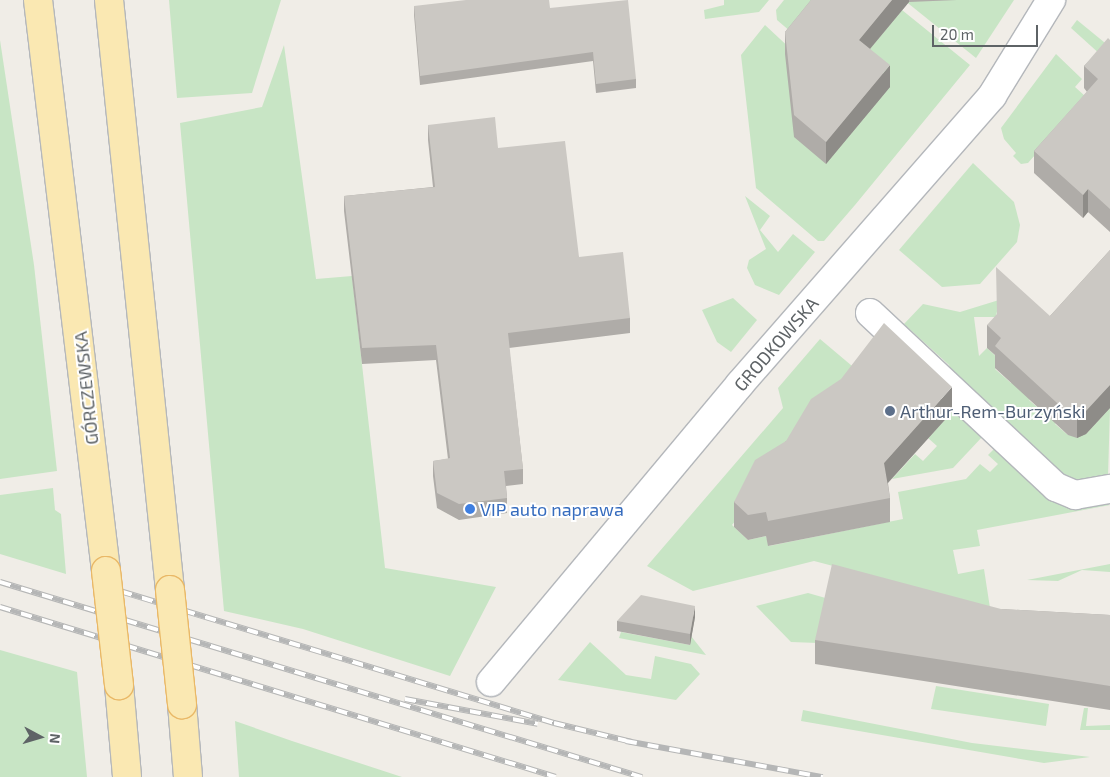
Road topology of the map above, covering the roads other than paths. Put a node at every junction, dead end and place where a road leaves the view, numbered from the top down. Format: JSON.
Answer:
{"nodes":[{"id":1,"x":38,"y":0,"type":"edge"},
{"id":2,"x":109,"y":0,"type":"edge"},
{"id":3,"x":1051,"y":0,"type":"edge"},
{"id":4,"x":870,"y":313,"type":"dead end"},
{"id":5,"x":1110,"y":489,"type":"edge"},
{"id":6,"x":491,"y":682,"type":"dead end"},
{"id":7,"x":127,"y":777,"type":"edge"},
{"id":8,"x":188,"y":777,"type":"edge"}],
"edges":[{"from":1,"to":7,"type":"main road","name":"GÓRCZEWSKA","bridge":true},
{"from":2,"to":8,"type":"main road","bridge":true},
{"from":3,"to":6,"type":"street","name":"GRODKOWSKA"},
{"from":4,"to":5,"type":"street"}]}
